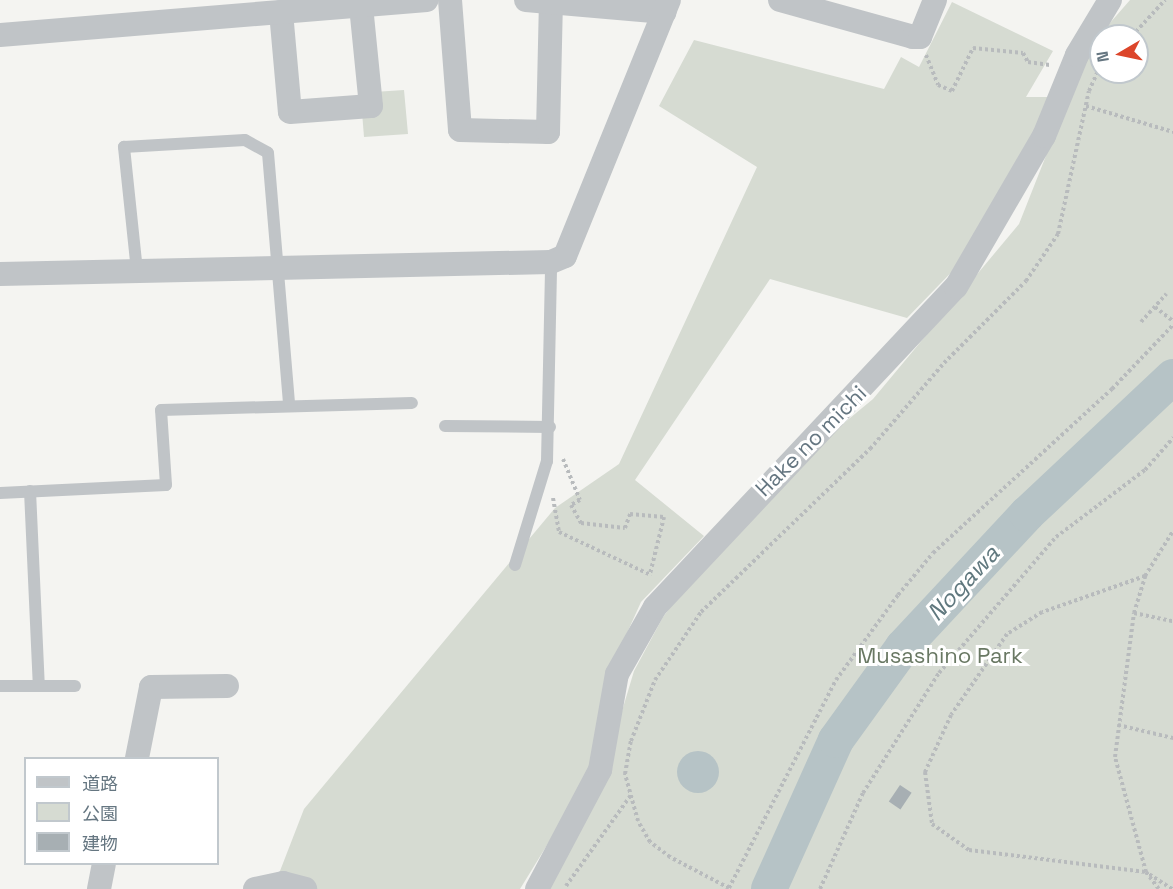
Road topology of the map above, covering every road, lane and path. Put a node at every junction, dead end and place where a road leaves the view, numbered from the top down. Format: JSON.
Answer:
{"nodes":[{"id":1,"x":420,"y":0,"type":"edge"},
{"id":2,"x":450,"y":0,"type":"edge"},
{"id":3,"x":526,"y":0,"type":"edge"},
{"id":4,"x":780,"y":0,"type":"edge"},
{"id":5,"x":935,"y":0,"type":"edge"},
{"id":6,"x":1110,"y":0,"type":"edge"},
{"id":7,"x":1165,"y":0,"type":"edge"},
{"id":8,"x":551,"y":2,"type":"junction"},
{"id":9,"x":588,"y":3,"type":"edge"},
{"id":10,"x":361,"y":6,"type":"junction"},
{"id":11,"x":667,"y":6,"type":"edge"},
{"id":12,"x":273,"y":8,"type":"edge"},
{"id":13,"x":1143,"y":24,"type":"edge"},
{"id":14,"x":0,"y":35,"type":"edge"},
{"id":15,"x":920,"y":37,"type":"junction"},
{"id":16,"x":1053,"y":57,"type":"dead end"},
{"id":17,"x":1094,"y":84,"type":"edge"},
{"id":18,"x":1086,"y":106,"type":"junction"},
{"id":19,"x":1173,"y":132,"type":"edge"},
{"id":20,"x":551,"y":262,"type":"junction"},
{"id":21,"x":278,"y":268,"type":"junction"},
{"id":22,"x":137,"y":271,"type":"junction"},
{"id":23,"x":0,"y":274,"type":"edge"},
{"id":24,"x":1166,"y":294,"type":"dead end"},
{"id":25,"x":1155,"y":307,"type":"junction"},
{"id":26,"x":1141,"y":322,"type":"dead end"},
{"id":27,"x":1173,"y":323,"type":"edge"},
{"id":28,"x":412,"y":403,"type":"dead end"},
{"id":29,"x":290,"y":404,"type":"junction"},
{"id":30,"x":445,"y":426,"type":"dead end"},
{"id":31,"x":550,"y":427,"type":"junction"},
{"id":32,"x":1173,"y":438,"type":"edge"},
{"id":33,"x":548,"y":455,"type":"junction"},
{"id":34,"x":30,"y":491,"type":"junction"},
{"id":35,"x":0,"y":493,"type":"edge"},
{"id":36,"x":1173,"y":531,"type":"edge"},
{"id":37,"x":515,"y":565,"type":"dead end"},
{"id":38,"x":650,"y":574,"type":"junction"},
{"id":39,"x":1145,"y":576,"type":"junction"},
{"id":40,"x":674,"y":584,"type":"junction"},
{"id":41,"x":1134,"y":613,"type":"junction"},
{"id":42,"x":1173,"y":621,"type":"edge"},
{"id":43,"x":0,"y":686,"type":"edge"},
{"id":44,"x":39,"y":686,"type":"junction"},
{"id":45,"x":75,"y":686,"type":"dead end"},
{"id":46,"x":227,"y":687,"type":"dead end"},
{"id":47,"x":1118,"y":725,"type":"junction"},
{"id":48,"x":1173,"y":738,"type":"edge"},
{"id":49,"x":136,"y":757,"type":"edge"},
{"id":50,"x":631,"y":795,"type":"junction"},
{"id":51,"x":104,"y":865,"type":"edge"},
{"id":52,"x":1146,"y":872,"type":"junction"},
{"id":53,"x":99,"y":889,"type":"edge"},
{"id":54,"x":255,"y":889,"type":"edge"},
{"id":55,"x":305,"y":889,"type":"edge"},
{"id":56,"x":537,"y":889,"type":"edge"},
{"id":57,"x":564,"y":889,"type":"edge"},
{"id":58,"x":728,"y":889,"type":"edge"},
{"id":59,"x":820,"y":889,"type":"edge"},
{"id":60,"x":1159,"y":889,"type":"edge"},
{"id":61,"x":1172,"y":889,"type":"edge"}],
"edges":[{"from":1,"to":10,"type":"street"},
{"from":2,"to":8,"type":"street"},
{"from":3,"to":8,"type":"street"},
{"from":4,"to":15,"type":"street"},
{"from":5,"to":15,"type":"street"},
{"from":6,"to":40,"type":"street","name":"Hake no michi"},
{"from":7,"to":13,"type":"path"},
{"from":8,"to":9,"type":"street"},
{"from":9,"to":11,"type":"street"},
{"from":10,"to":12,"type":"street"},
{"from":10,"to":12,"type":"street"},
{"from":11,"to":20,"type":"street"},
{"from":12,"to":14,"type":"street"},
{"from":15,"to":16,"type":"path"},
{"from":17,"to":18,"type":"path"},
{"from":18,"to":19,"type":"path"},
{"from":18,"to":50,"type":"path"},
{"from":20,"to":21,"type":"street"},
{"from":20,"to":31,"type":"lane"},
{"from":21,"to":22,"type":"street"},
{"from":21,"to":22,"type":"lane"},
{"from":21,"to":29,"type":"lane"},
{"from":22,"to":23,"type":"street"},
{"from":24,"to":25,"type":"path"},
{"from":25,"to":26,"type":"path"},
{"from":25,"to":27,"type":"path"},
{"from":27,"to":58,"type":"path"},
{"from":28,"to":29,"type":"lane"},
{"from":29,"to":34,"type":"lane"},
{"from":30,"to":31,"type":"lane"},
{"from":31,"to":33,"type":"lane"},
{"from":32,"to":59,"type":"path"},
{"from":33,"to":37,"type":"lane"},
{"from":33,"to":38,"type":"path"},
{"from":33,"to":38,"type":"path"},
{"from":34,"to":35,"type":"lane"},
{"from":34,"to":44,"type":"lane"},
{"from":36,"to":39,"type":"path"},
{"from":38,"to":40,"type":"path"},
{"from":39,"to":41,"type":"path"},
{"from":39,"to":52,"type":"path"},
{"from":40,"to":56,"type":"street","name":"Hake no michi"},
{"from":41,"to":42,"type":"path"},
{"from":41,"to":47,"type":"path"},
{"from":43,"to":44,"type":"lane"},
{"from":44,"to":45,"type":"lane"},
{"from":46,"to":49,"type":"street"},
{"from":47,"to":48,"type":"path"},
{"from":47,"to":52,"type":"path"},
{"from":50,"to":57,"type":"path"},
{"from":50,"to":58,"type":"path"},
{"from":51,"to":53,"type":"street"},
{"from":52,"to":60,"type":"path"},
{"from":52,"to":61,"type":"path"},
{"from":54,"to":55,"type":"street"}]}
